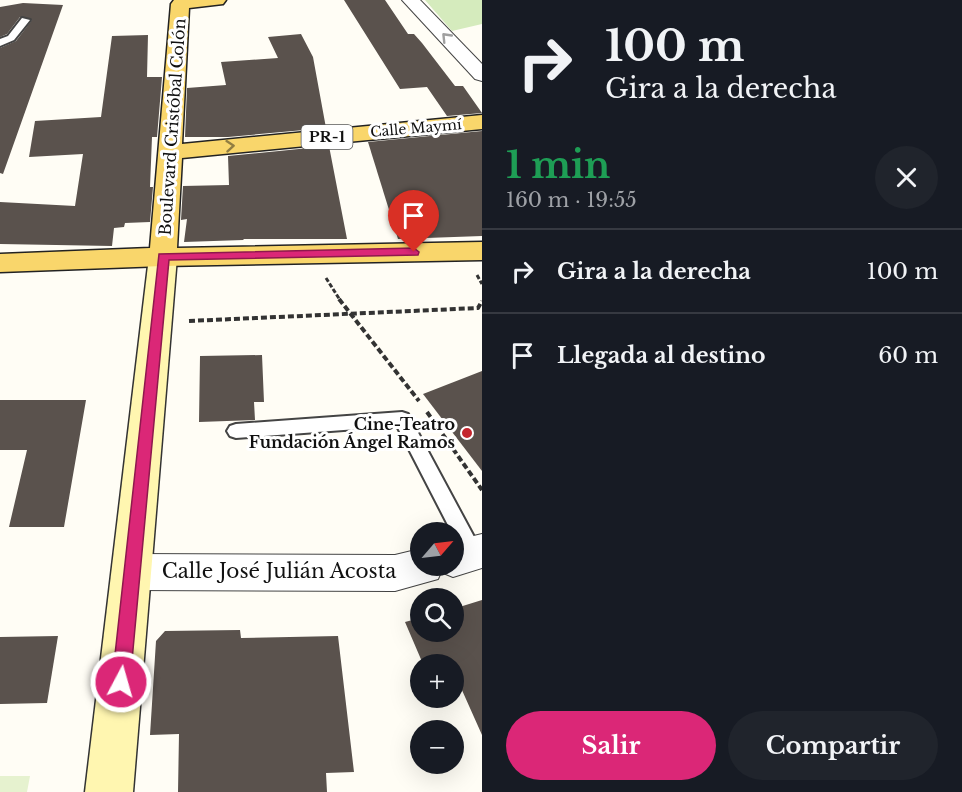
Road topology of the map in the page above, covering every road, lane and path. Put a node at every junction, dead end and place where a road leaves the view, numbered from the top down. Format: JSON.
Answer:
{"nodes":[{"id":1,"x":217,"y":0,"type":"edge"},
{"id":2,"x":410,"y":0,"type":"edge"},
{"id":3,"x":180,"y":2,"type":"edge"},
{"id":4,"x":25,"y":20,"type":"dead end"},
{"id":5,"x":0,"y":43,"type":"edge"},
{"id":6,"x":482,"y":75,"type":"edge"},
{"id":7,"x":482,"y":122,"type":"edge"},
{"id":8,"x":171,"y":152,"type":"junction"},
{"id":9,"x":482,"y":251,"type":"edge"},
{"id":10,"x":163,"y":257,"type":"junction"},
{"id":11,"x":0,"y":263,"type":"edge"},
{"id":12,"x":324,"y":274,"type":"dead end"},
{"id":13,"x":482,"y":301,"type":"edge"},
{"id":14,"x":350,"y":315,"type":"junction"},
{"id":15,"x":187,"y":321,"type":"dead end"},
{"id":16,"x":236,"y":432,"type":"dead end"},
{"id":17,"x":482,"y":490,"type":"edge"},
{"id":18,"x":469,"y":554,"type":"edge"},
{"id":19,"x":410,"y":570,"type":"edge"},
{"id":20,"x":133,"y":572,"type":"junction"},
{"id":21,"x":109,"y":792,"type":"edge"}],
"edges":[{"from":1,"to":3,"type":"main road"},
{"from":6,"to":2,"type":"street","one_way":true},
{"from":3,"to":8,"type":"main road","name":"Boulevard Cristóbal Colón"},
{"from":4,"to":5,"type":"lane"},
{"from":8,"to":7,"type":"main road","name":"Calle Maymí","number":"PR-1","one_way":true},
{"from":8,"to":10,"type":"main road","name":"Boulevard Cristóbal Colón"},
{"from":9,"to":10,"type":"main road"},
{"from":10,"to":11,"type":"main road"},
{"from":10,"to":20,"type":"street","name":"Boulevard Cristóbal Colón"},
{"from":12,"to":14,"type":"path"},
{"from":13,"to":14,"type":"path"},
{"from":14,"to":15,"type":"path"},
{"from":14,"to":17,"type":"path"},
{"from":16,"to":18,"type":"lane"},
{"from":19,"to":20,"type":"street","name":"Calle José Julián Acosta"},
{"from":20,"to":21,"type":"street","name":"Boulevard Cristóbal Colón"}]}
